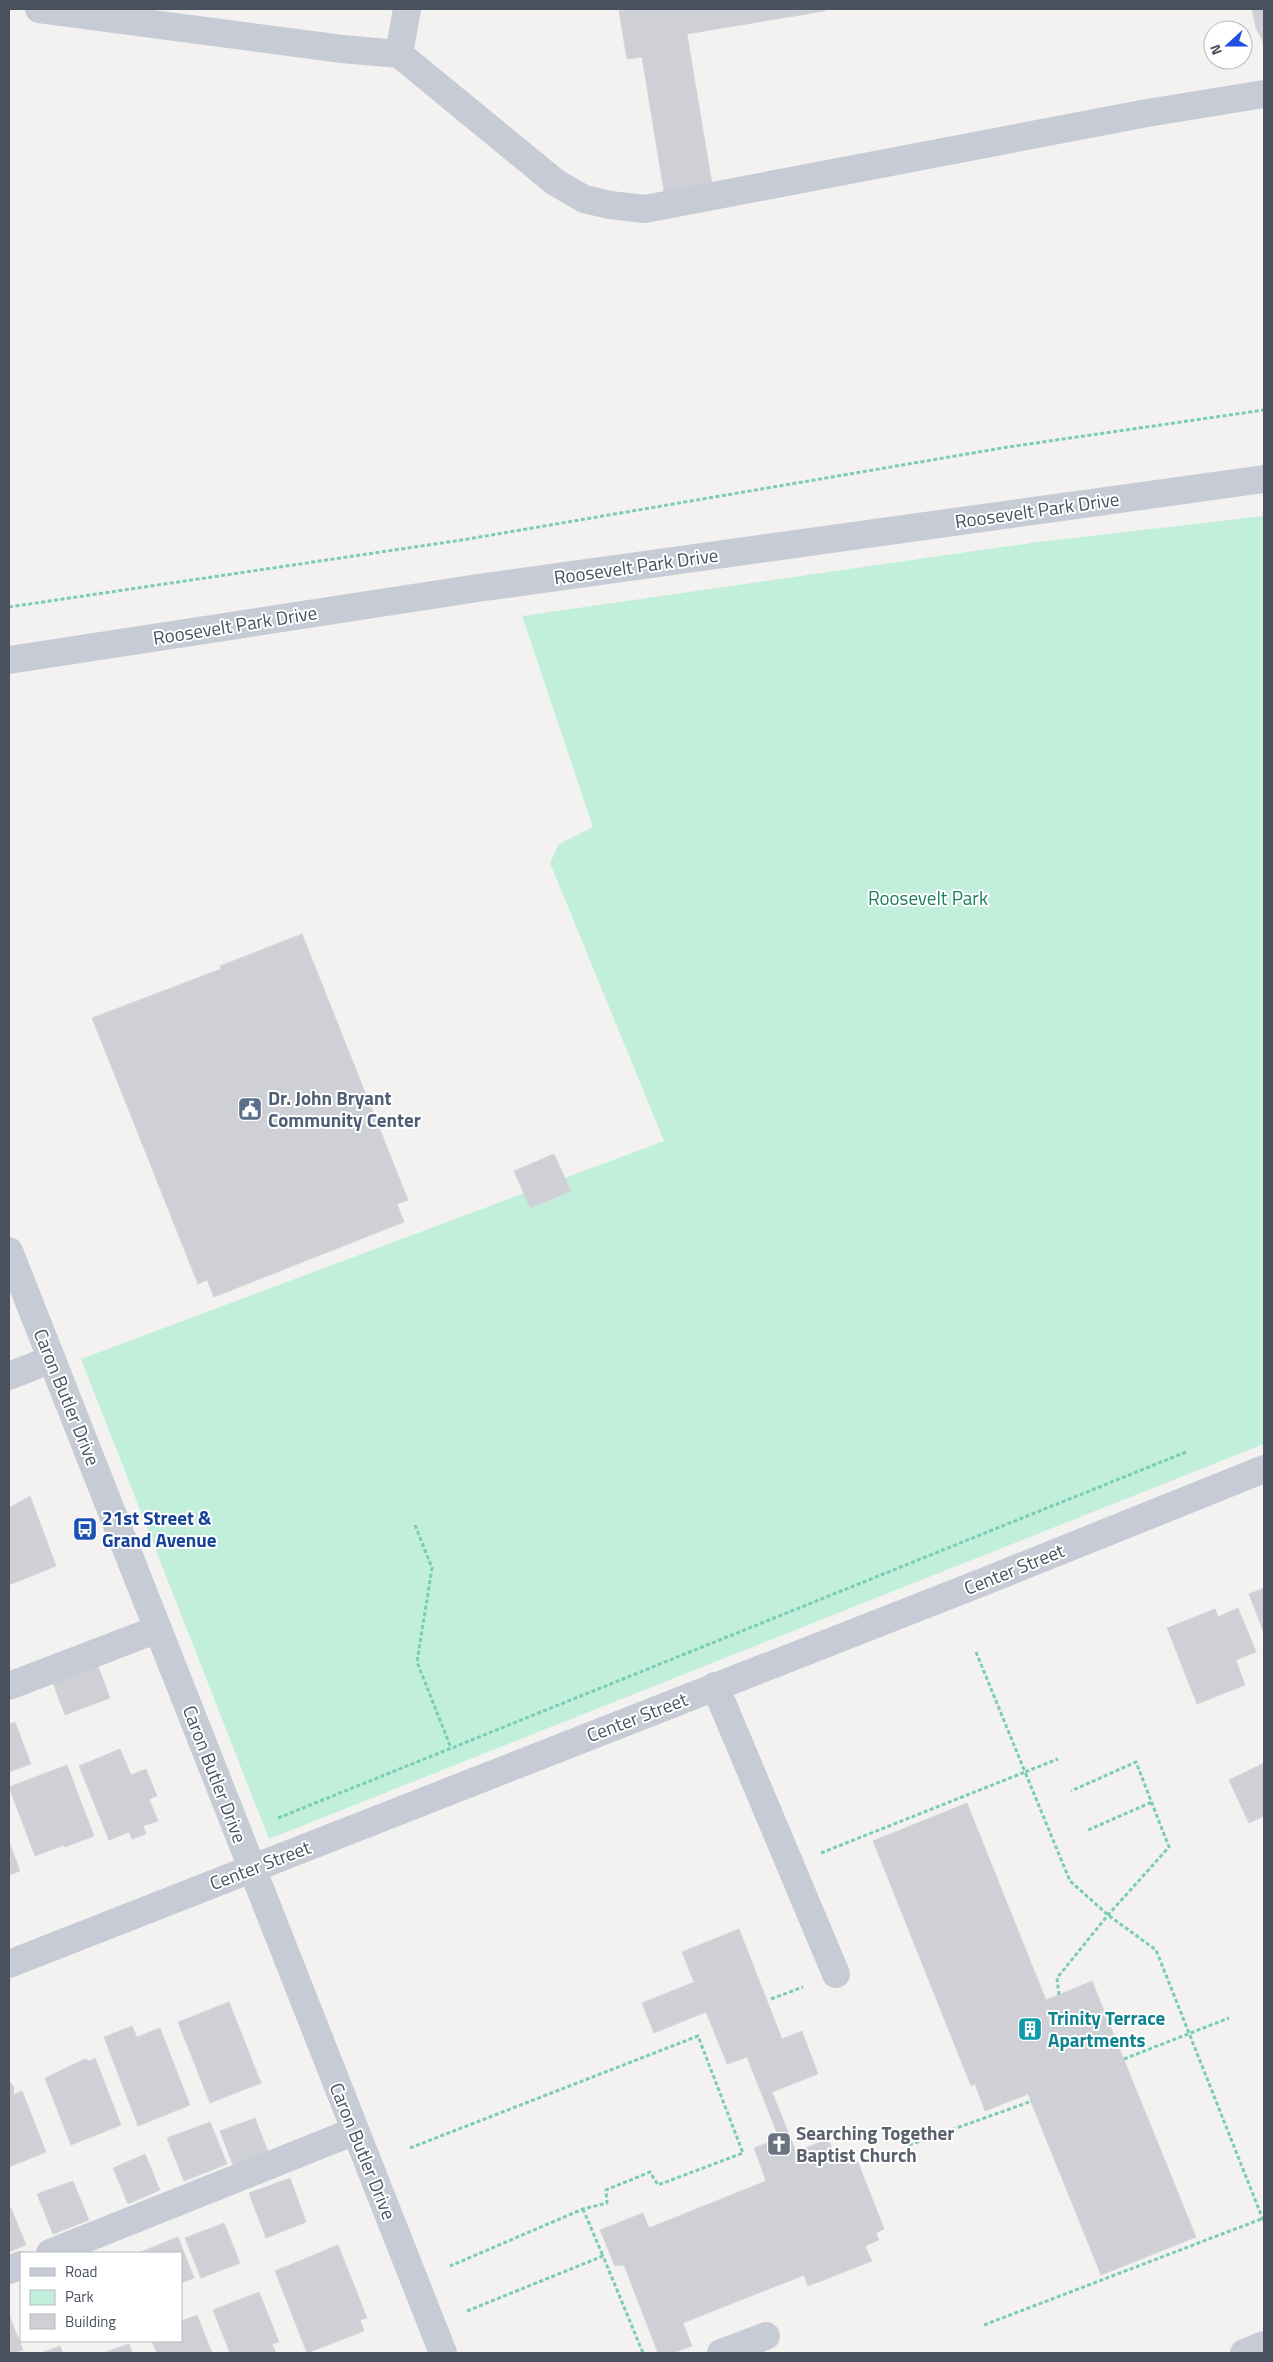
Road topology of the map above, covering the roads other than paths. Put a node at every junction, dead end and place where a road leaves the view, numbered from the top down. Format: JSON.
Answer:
{"nodes":[{"id":1,"x":39,"y":9,"type":"edge"},
{"id":2,"x":407,"y":9,"type":"edge"},
{"id":3,"x":399,"y":54,"type":"junction"},
{"id":4,"x":1264,"y":94,"type":"edge"},
{"id":5,"x":1264,"y":479,"type":"edge"},
{"id":6,"x":9,"y":660,"type":"edge"},
{"id":7,"x":9,"y":1250,"type":"edge"},
{"id":8,"x":52,"y":1359,"type":"junction"},
{"id":9,"x":9,"y":1376,"type":"edge"},
{"id":10,"x":1264,"y":1468,"type":"edge"},
{"id":11,"x":158,"y":1628,"type":"junction"},
{"id":12,"x":9,"y":1686,"type":"edge"},
{"id":13,"x":715,"y":1686,"type":"junction"},
{"id":14,"x":252,"y":1869,"type":"junction"},
{"id":15,"x":9,"y":1964,"type":"edge"},
{"id":16,"x":836,"y":1974,"type":"dead end"},
{"id":17,"x":355,"y":2131,"type":"junction"},
{"id":18,"x":52,"y":2252,"type":"edge"},
{"id":19,"x":766,"y":2336,"type":"dead end"},
{"id":20,"x":1264,"y":2345,"type":"edge"},
{"id":21,"x":443,"y":2353,"type":"edge"},
{"id":22,"x":721,"y":2353,"type":"edge"},
{"id":23,"x":1244,"y":2353,"type":"edge"}],
"edges":[{"from":1,"to":3,"type":"street"},
{"from":2,"to":3,"type":"street"},
{"from":3,"to":4,"type":"street"},
{"from":5,"to":6,"type":"street","name":"Roosevelt Park Drive"},
{"from":7,"to":8,"type":"street","name":"Caron Butler Drive"},
{"from":8,"to":9,"type":"street"},
{"from":8,"to":11,"type":"street","name":"Caron Butler Drive"},
{"from":10,"to":13,"type":"street","name":"Center Street"},
{"from":11,"to":12,"type":"street"},
{"from":11,"to":14,"type":"street","name":"Caron Butler Drive"},
{"from":13,"to":14,"type":"street","name":"Center Street"},
{"from":13,"to":16,"type":"street"},
{"from":14,"to":15,"type":"street","name":"Center Street"},
{"from":14,"to":17,"type":"street","name":"Caron Butler Drive"},
{"from":17,"to":18,"type":"street"},
{"from":17,"to":21,"type":"street","name":"Caron Butler Drive"},
{"from":19,"to":22,"type":"street"},
{"from":20,"to":23,"type":"street"}]}
